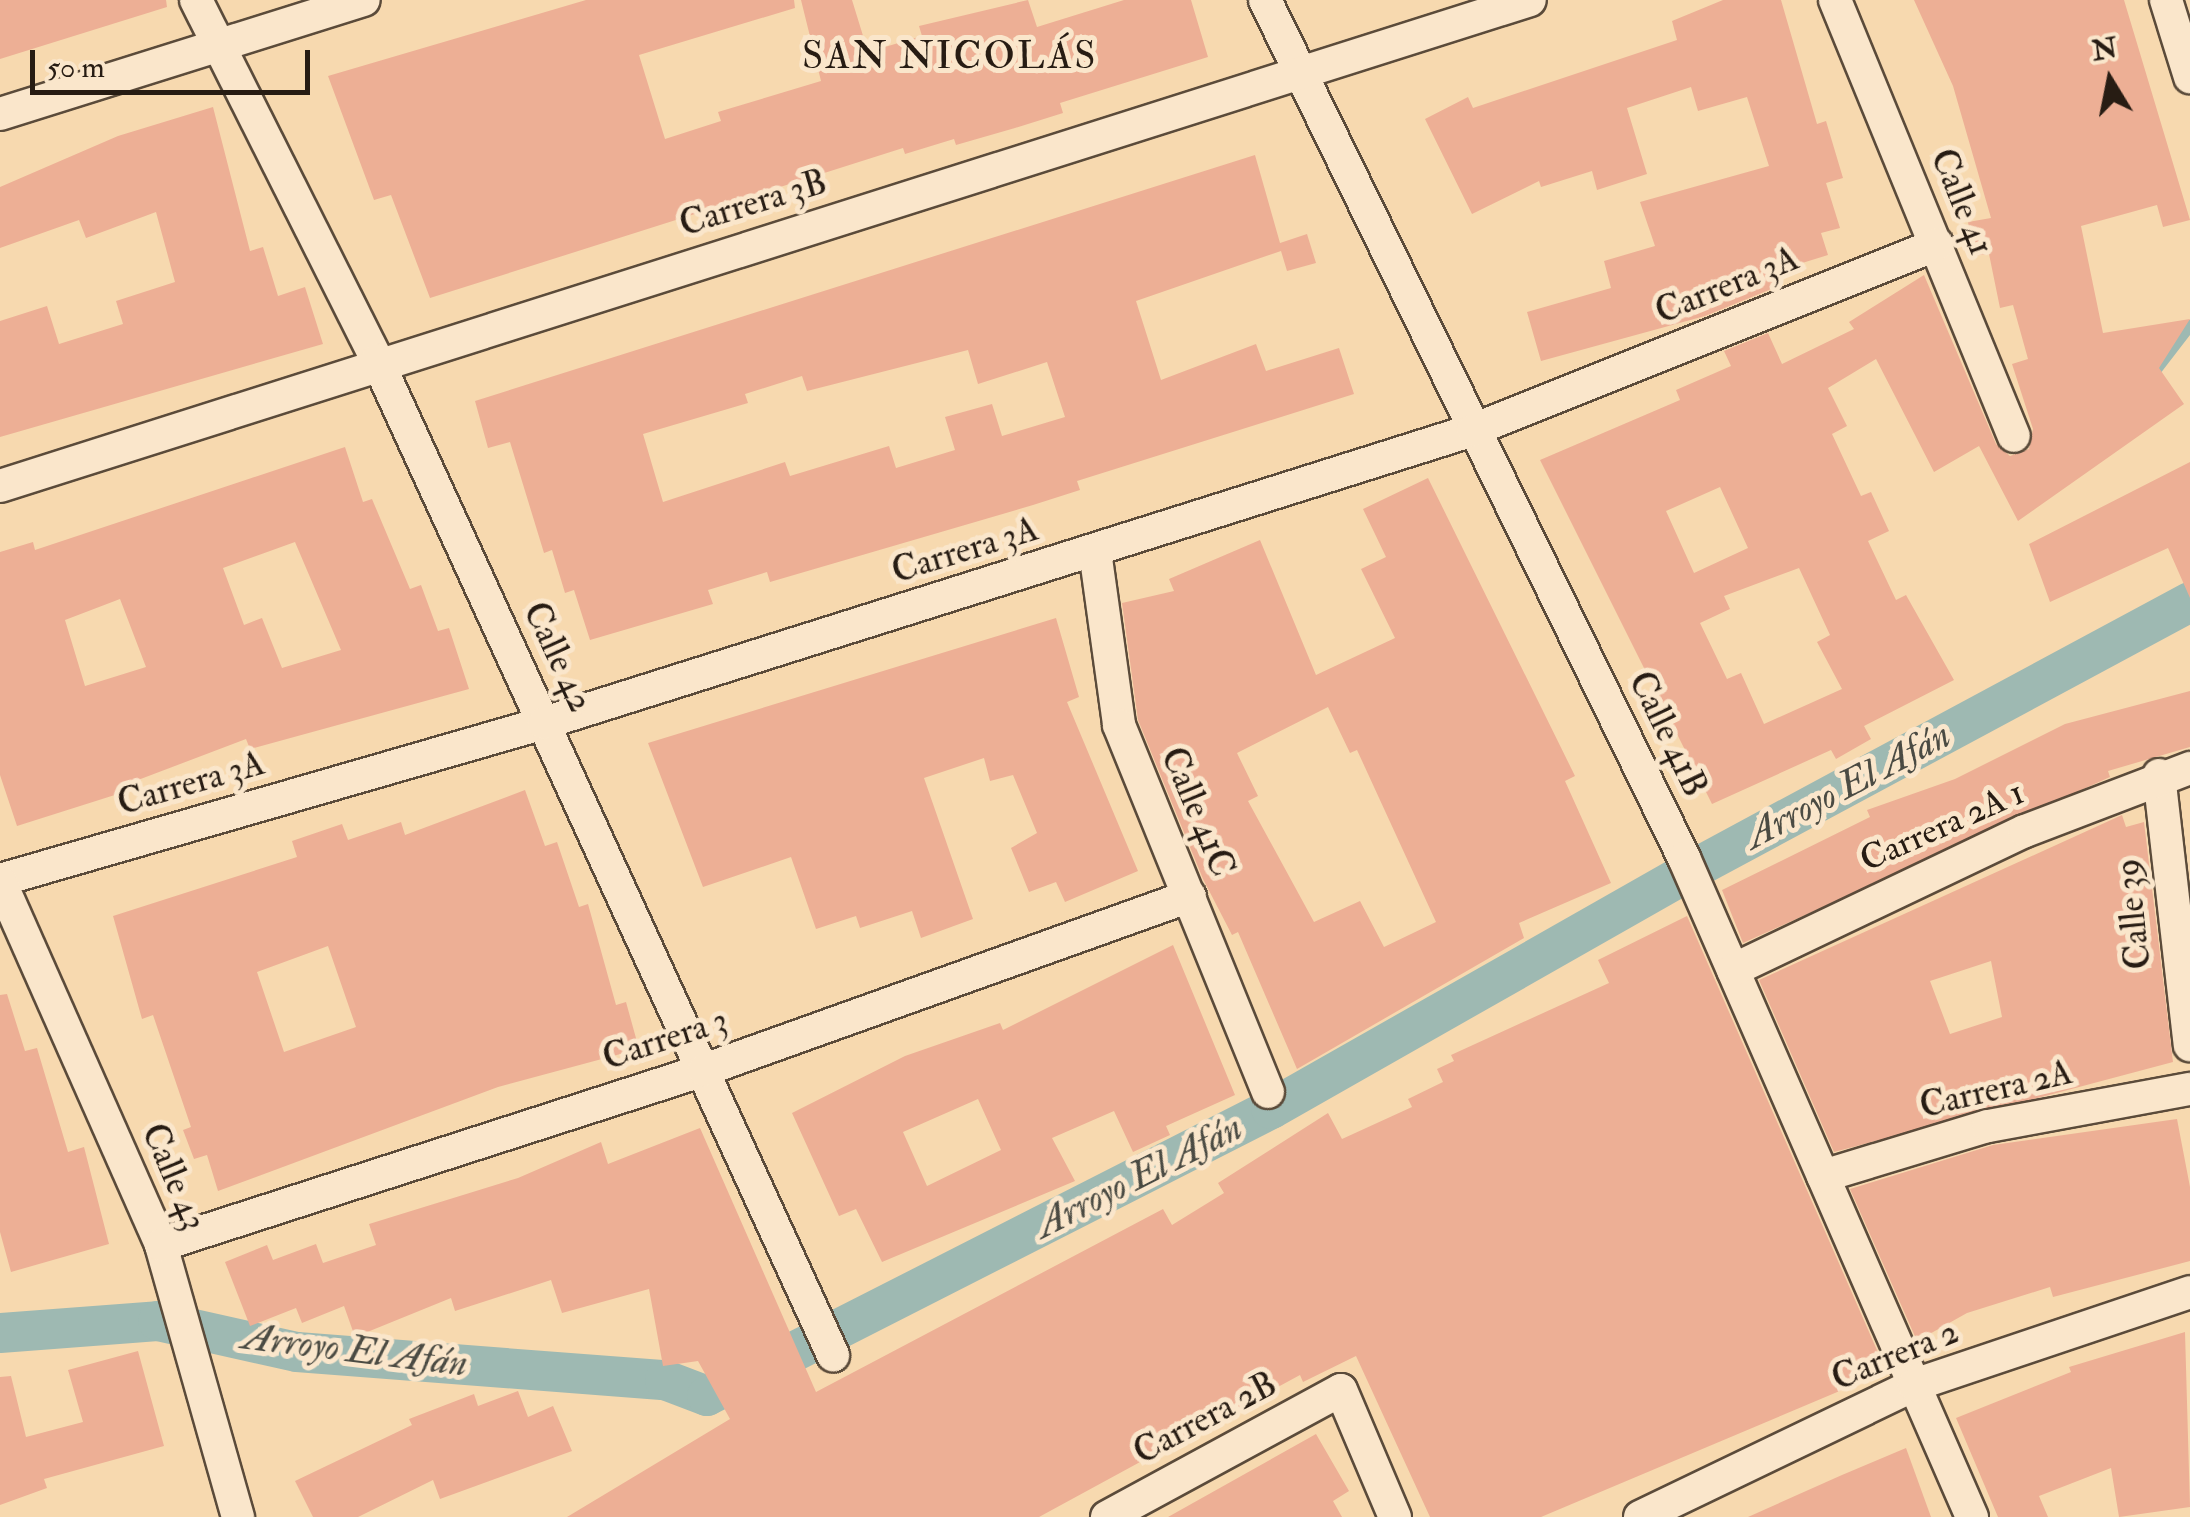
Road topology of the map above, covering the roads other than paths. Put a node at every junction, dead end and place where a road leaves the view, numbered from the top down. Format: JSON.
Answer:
{"nodes":[{"id":1,"x":196,"y":0,"type":"edge"},
{"id":2,"x":364,"y":0,"type":"edge"},
{"id":3,"x":1264,"y":0,"type":"edge"},
{"id":4,"x":1530,"y":0,"type":"edge"},
{"id":5,"x":1834,"y":0,"type":"edge"},
{"id":6,"x":2166,"y":0,"type":"edge"},
{"id":7,"x":216,"y":48,"type":"junction"},
{"id":8,"x":2190,"y":77,"type":"edge"},
{"id":9,"x":1300,"y":78,"type":"junction"},
{"id":10,"x":0,"y":114,"type":"edge"},
{"id":11,"x":1937,"y":244,"type":"junction"},
{"id":12,"x":377,"y":360,"type":"junction"},
{"id":13,"x":1473,"y":430,"type":"junction"},
{"id":14,"x":2014,"y":436,"type":"dead end"},
{"id":15,"x":0,"y":486,"type":"edge"},
{"id":16,"x":1095,"y":552,"type":"junction"},
{"id":17,"x":544,"y":722,"type":"junction"},
{"id":18,"x":2174,"y":771,"type":"edge"},
{"id":19,"x":0,"y":880,"type":"edge"},
{"id":20,"x":1190,"y":896,"type":"junction"},
{"id":21,"x":1733,"y":970,"type":"junction"},
{"id":22,"x":2190,"y":1045,"type":"edge"},
{"id":23,"x":704,"y":1070,"type":"junction"},
{"id":24,"x":2190,"y":1089,"type":"edge"},
{"id":25,"x":1268,"y":1092,"type":"dead end"},
{"id":26,"x":1823,"y":1176,"type":"junction"},
{"id":27,"x":161,"y":1244,"type":"junction"},
{"id":28,"x":2190,"y":1292,"type":"edge"},
{"id":29,"x":832,"y":1355,"type":"dead end"},
{"id":30,"x":1914,"y":1385,"type":"junction"},
{"id":31,"x":238,"y":1517,"type":"edge"},
{"id":32,"x":1107,"y":1517,"type":"edge"},
{"id":33,"x":1395,"y":1517,"type":"edge"},
{"id":34,"x":1640,"y":1517,"type":"edge"},
{"id":35,"x":1972,"y":1517,"type":"edge"}],
"edges":[{"from":1,"to":7,"type":"street","name":"Calle 42"},
{"from":2,"to":7,"type":"street"},
{"from":3,"to":9,"type":"street","name":"Calle 41B"},
{"from":4,"to":9,"type":"street","name":"Carrera 3B"},
{"from":5,"to":11,"type":"street","name":"Calle 41"},
{"from":6,"to":8,"type":"street"},
{"from":7,"to":10,"type":"street"},
{"from":7,"to":12,"type":"street","name":"Calle 42"},
{"from":9,"to":12,"type":"street","name":"Carrera 3B"},
{"from":9,"to":13,"type":"street","name":"Calle 41B"},
{"from":11,"to":13,"type":"street","name":"Carrera 3A"},
{"from":11,"to":14,"type":"street","name":"Calle 41"},
{"from":12,"to":15,"type":"street","name":"Carrera 3B"},
{"from":12,"to":17,"type":"street","name":"Calle 42"},
{"from":13,"to":16,"type":"street","name":"Carrera 3A"},
{"from":13,"to":21,"type":"street","name":"Calle 41B"},
{"from":16,"to":17,"type":"street","name":"Carrera 3A"},
{"from":16,"to":20,"type":"street","name":"Calle 41C"},
{"from":17,"to":19,"type":"street","name":"Carrera 3A"},
{"from":17,"to":23,"type":"street","name":"Calle 42"},
{"from":18,"to":21,"type":"street","name":"Carrera 2A 1"},
{"from":18,"to":22,"type":"street","name":"Calle 39"},
{"from":19,"to":27,"type":"street","name":"Calle 43"},
{"from":20,"to":23,"type":"street","name":"Carrera 3"},
{"from":20,"to":25,"type":"street","name":"Calle 41C"},
{"from":21,"to":26,"type":"street","name":"Calle 41B"},
{"from":23,"to":27,"type":"street","name":"Carrera 3"},
{"from":23,"to":29,"type":"street","name":"Calle 42"},
{"from":24,"to":26,"type":"street","name":"Carrera 2A"},
{"from":26,"to":30,"type":"street","name":"Calle 41B"},
{"from":27,"to":31,"type":"street","name":"Calle 43"},
{"from":28,"to":30,"type":"street","name":"Carrera 2"},
{"from":30,"to":34,"type":"street","name":"Carrera 2"},
{"from":30,"to":35,"type":"street","name":"Calle 41B"},
{"from":32,"to":33,"type":"street","name":"Carrera 2B"}]}
